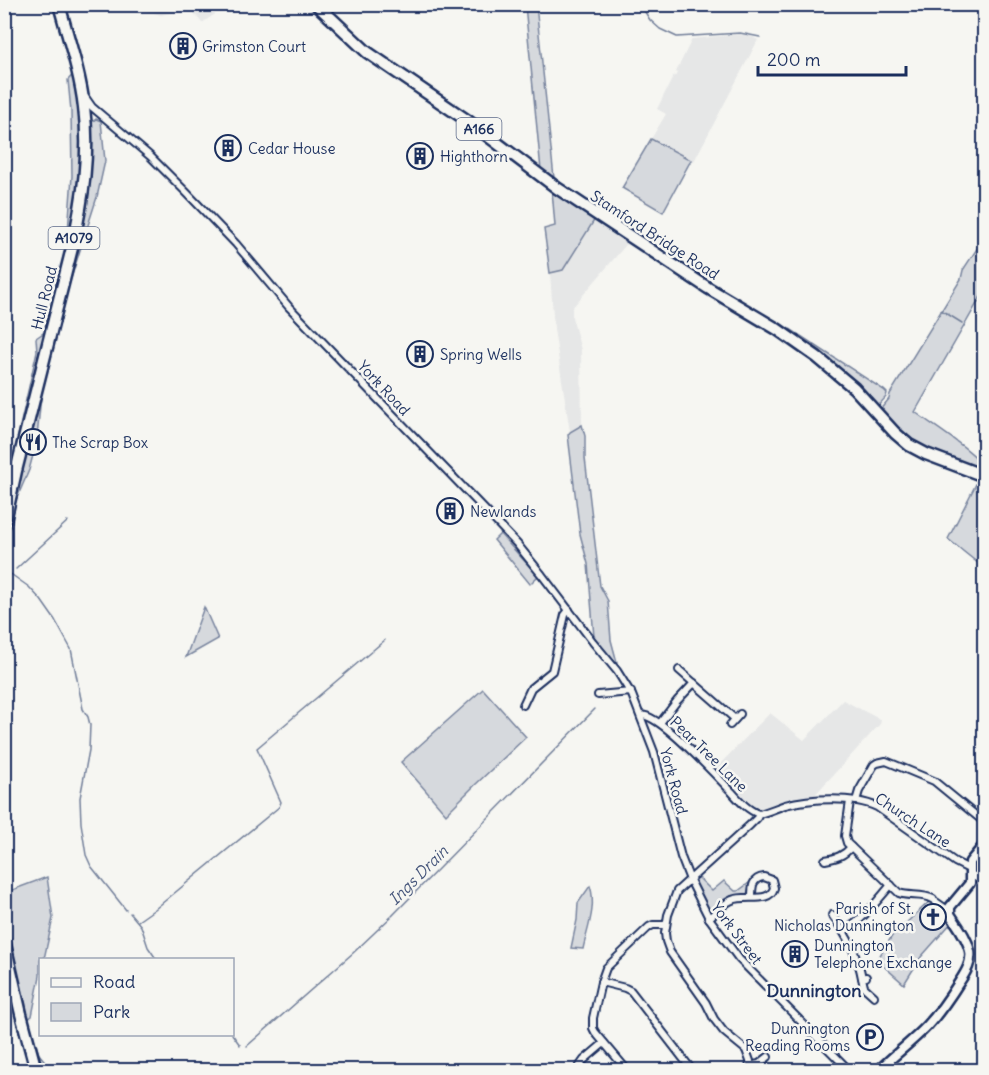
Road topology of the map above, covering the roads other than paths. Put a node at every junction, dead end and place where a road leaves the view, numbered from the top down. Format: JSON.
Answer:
{"nodes":[{"id":1,"x":59,"y":4,"type":"edge"},
{"id":2,"x":316,"y":4,"type":"edge"},
{"id":3,"x":82,"y":92,"type":"junction"},
{"id":4,"x":85,"y":117,"type":"junction"},
{"id":5,"x":104,"y":118,"type":"junction"},
{"id":6,"x":984,"y":476,"type":"edge"},
{"id":7,"x":4,"y":526,"type":"edge"},
{"id":8,"x":569,"y":610,"type":"junction"},
{"id":9,"x":679,"y":670,"type":"dead end"},
{"id":10,"x":693,"y":683,"type":"junction"},
{"id":11,"x":631,"y":692,"type":"junction"},
{"id":12,"x":598,"y":696,"type":"dead end"},
{"id":13,"x":523,"y":705,"type":"dead end"},
{"id":14,"x":641,"y":715,"type":"junction"},
{"id":15,"x":735,"y":719,"type":"dead end"},
{"id":16,"x":660,"y":723,"type":"junction"},
{"id":17,"x":853,"y":801,"type":"junction"},
{"id":18,"x":759,"y":813,"type":"junction"},
{"id":19,"x":984,"y":822,"type":"edge"},
{"id":20,"x":984,"y":845,"type":"edge"},
{"id":21,"x":851,"y":847,"type":"junction"},
{"id":22,"x":825,"y":860,"type":"dead end"},
{"id":23,"x":970,"y":872,"type":"junction"},
{"id":24,"x":690,"y":880,"type":"junction"},
{"id":25,"x":984,"y":883,"type":"edge"},
{"id":26,"x":891,"y":885,"type":"junction"},
{"id":27,"x":752,"y":897,"type":"dead end"},
{"id":28,"x":949,"y":911,"type":"junction"},
{"id":29,"x":832,"y":915,"type":"dead end"},
{"id":30,"x":710,"y":918,"type":"junction"},
{"id":31,"x":666,"y":925,"type":"junction"},
{"id":32,"x":844,"y":932,"type":"junction"},
{"id":33,"x":4,"y":940,"type":"edge"},
{"id":34,"x":601,"y":982,"type":"junction"},
{"id":35,"x":874,"y":996,"type":"dead end"},
{"id":36,"x":604,"y":1043,"type":"junction"},
{"id":37,"x":768,"y":1057,"type":"dead end"},
{"id":38,"x":749,"y":1068,"type":"edge"},
{"id":39,"x":36,"y":1071,"type":"edge"},
{"id":40,"x":577,"y":1071,"type":"edge"},
{"id":41,"x":627,"y":1071,"type":"edge"},
{"id":42,"x":692,"y":1071,"type":"edge"},
{"id":43,"x":849,"y":1071,"type":"edge"},
{"id":44,"x":879,"y":1071,"type":"edge"},
{"id":45,"x":938,"y":1071,"type":"edge"},
{"id":46,"x":950,"y":1071,"type":"edge"}],
"edges":[{"from":1,"to":3,"type":"highway","name":"Hull Road","number":"A1079"},
{"from":2,"to":6,"type":"highway","name":"Stamford Bridge Road","number":"A166"},
{"from":3,"to":4,"type":"highway","name":"Hull Road","number":"A1079"},
{"from":3,"to":5,"type":"street"},
{"from":4,"to":5,"type":"street"},
{"from":4,"to":7,"type":"highway","name":"Hull Road","number":"A1079"},
{"from":5,"to":8,"type":"street","name":"York Road"},
{"from":8,"to":11,"type":"street","name":"York Road"},
{"from":8,"to":13,"type":"street"},
{"from":9,"to":10,"type":"street"},
{"from":10,"to":15,"type":"street"},
{"from":10,"to":16,"type":"street"},
{"from":11,"to":12,"type":"street"},
{"from":11,"to":14,"type":"street","name":"York Road"},
{"from":14,"to":16,"type":"street","name":"Pear Tree Lane"},
{"from":14,"to":24,"type":"street","name":"York Road"},
{"from":16,"to":18,"type":"street","name":"Pear Tree Lane"},
{"from":17,"to":18,"type":"street","name":"Church Lane"},
{"from":17,"to":19,"type":"street"},
{"from":17,"to":21,"type":"street"},
{"from":17,"to":23,"type":"street","name":"Church Lane"},
{"from":18,"to":24,"type":"street"},
{"from":20,"to":23,"type":"street"},
{"from":21,"to":22,"type":"street"},
{"from":21,"to":26,"type":"street"},
{"from":23,"to":25,"type":"street","name":"Church Lane"},
{"from":23,"to":28,"type":"street"},
{"from":24,"to":30,"type":"street","name":"York Street"},
{"from":24,"to":31,"type":"street"},
{"from":26,"to":28,"type":"street"},
{"from":26,"to":32,"type":"street"},
{"from":27,"to":30,"type":"street"},
{"from":28,"to":44,"type":"street"},
{"from":29,"to":32,"type":"street"},
{"from":30,"to":43,"type":"street","name":"York Street"},
{"from":31,"to":34,"type":"street"},
{"from":31,"to":38,"type":"street"},
{"from":32,"to":35,"type":"street"},
{"from":33,"to":39,"type":"highway"},
{"from":34,"to":36,"type":"street"},
{"from":34,"to":42,"type":"street"},
{"from":36,"to":40,"type":"street"},
{"from":36,"to":41,"type":"street"},
{"from":37,"to":38,"type":"street"},
{"from":45,"to":46,"type":"street"}]}
